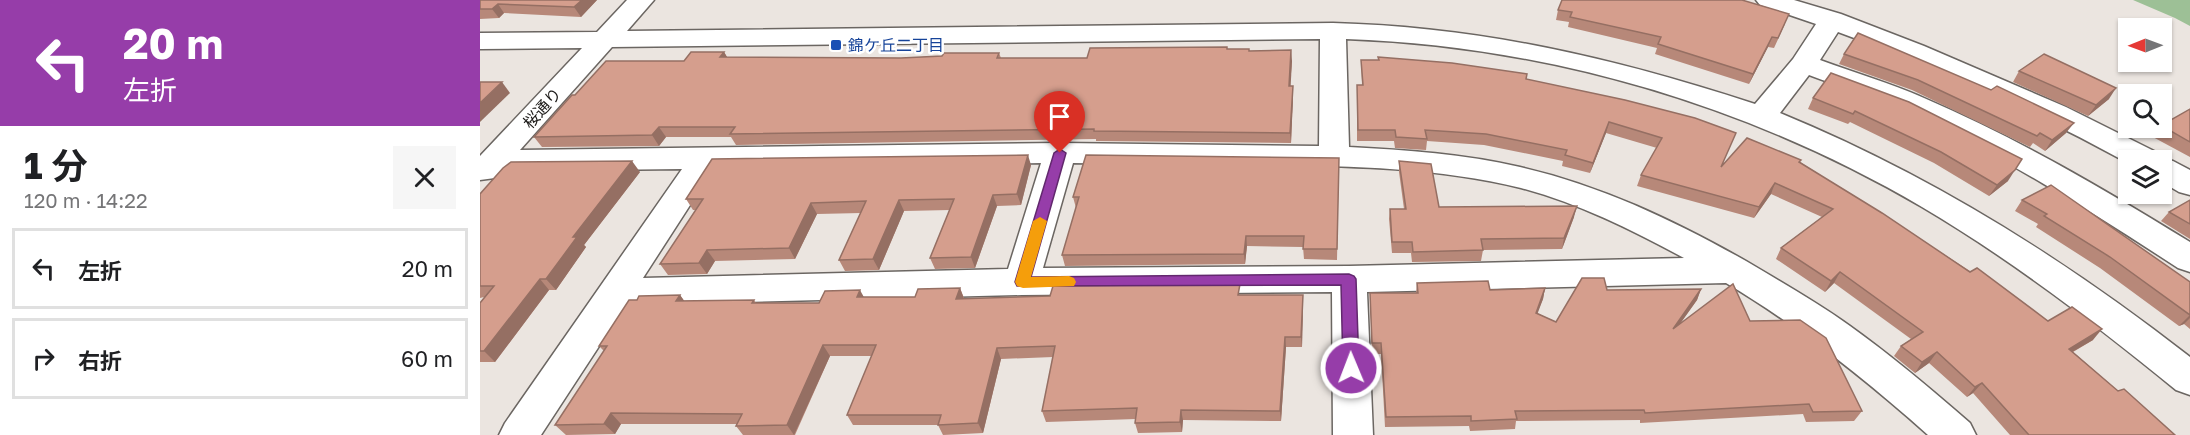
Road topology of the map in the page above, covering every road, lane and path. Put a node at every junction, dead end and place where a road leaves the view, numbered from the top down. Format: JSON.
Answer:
{"nodes":[{"id":1,"x":641,"y":0,"type":"edge"},
{"id":2,"x":1770,"y":0,"type":"edge"},
{"id":3,"x":1832,"y":20,"type":"junction"},
{"id":4,"x":1333,"y":31,"type":"junction"},
{"id":5,"x":603,"y":40,"type":"junction"},
{"id":6,"x":480,"y":41,"type":"edge"},
{"id":7,"x":1804,"y":64,"type":"junction"},
{"id":8,"x":1763,"y":117,"type":"junction"},
{"id":9,"x":2127,"y":150,"type":"edge"},
{"id":10,"x":1060,"y":153,"type":"junction"},
{"id":11,"x":1334,"y":156,"type":"junction"},
{"id":12,"x":704,"y":160,"type":"junction"},
{"id":13,"x":487,"y":168,"type":"edge"},
{"id":14,"x":2172,"y":174,"type":"edge"},
{"id":15,"x":2190,"y":184,"type":"edge"},
{"id":16,"x":2190,"y":259,"type":"edge"},
{"id":17,"x":1731,"y":270,"type":"junction"},
{"id":18,"x":1349,"y":279,"type":"junction"},
{"id":19,"x":1023,"y":282,"type":"junction"},
{"id":20,"x":614,"y":292,"type":"junction"},
{"id":21,"x":2190,"y":379,"type":"edge"},
{"id":22,"x":519,"y":435,"type":"edge"},
{"id":23,"x":1353,"y":435,"type":"edge"},
{"id":24,"x":1924,"y":435,"type":"edge"},
{"id":25,"x":1955,"y":435,"type":"edge"}],
"edges":[{"from":1,"to":5,"type":"street","name":"桜通り"},
{"from":2,"to":3,"type":"street"},
{"from":3,"to":7,"type":"street"},
{"from":3,"to":9,"type":"street"},
{"from":4,"to":5,"type":"street"},
{"from":4,"to":8,"type":"street"},
{"from":4,"to":11,"type":"street"},
{"from":5,"to":6,"type":"street"},
{"from":5,"to":13,"type":"street","name":"桜通り"},
{"from":7,"to":8,"type":"street"},
{"from":7,"to":16,"type":"street"},
{"from":8,"to":21,"type":"street"},
{"from":10,"to":11,"type":"street"},
{"from":10,"to":12,"type":"street"},
{"from":10,"to":19,"type":"street"},
{"from":11,"to":17,"type":"street"},
{"from":12,"to":13,"type":"street"},
{"from":12,"to":20,"type":"street"},
{"from":14,"to":15,"type":"street"},
{"from":17,"to":18,"type":"street"},
{"from":17,"to":25,"type":"street"},
{"from":18,"to":19,"type":"street"},
{"from":18,"to":23,"type":"street"},
{"from":19,"to":20,"type":"street"},
{"from":20,"to":22,"type":"street"},
{"from":24,"to":25,"type":"street"}]}
